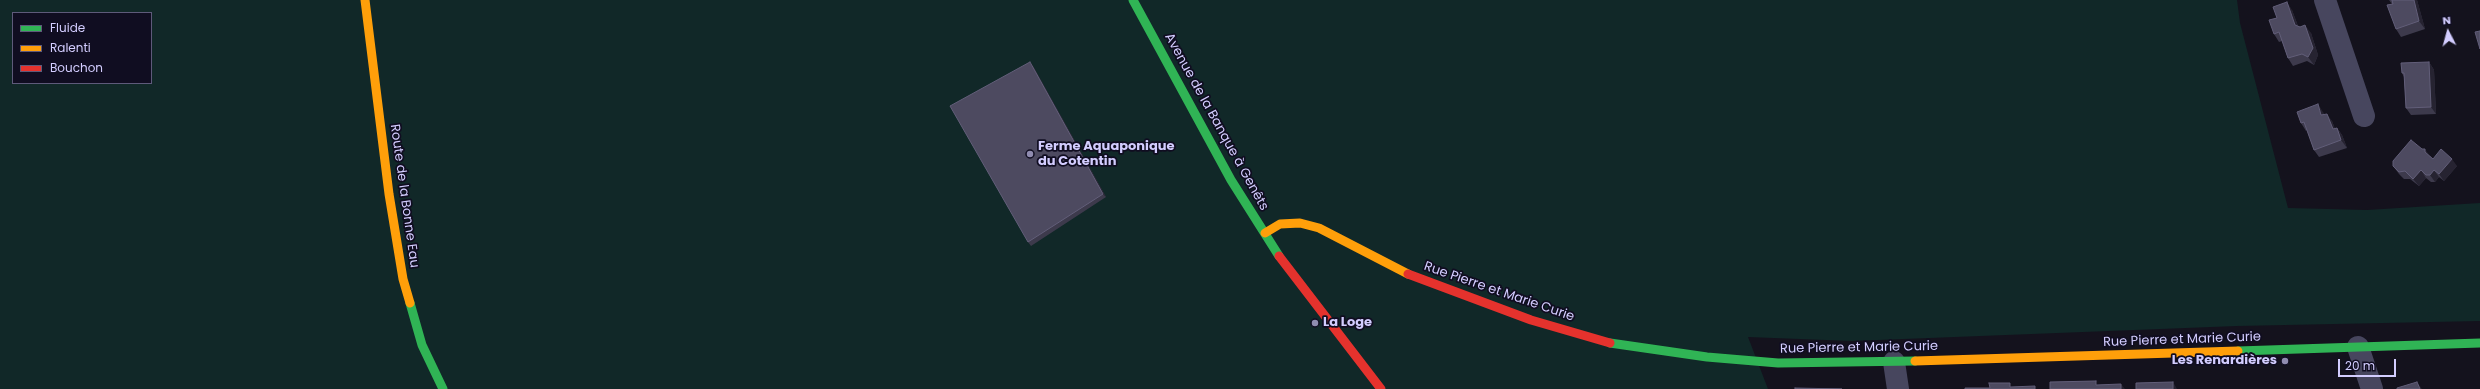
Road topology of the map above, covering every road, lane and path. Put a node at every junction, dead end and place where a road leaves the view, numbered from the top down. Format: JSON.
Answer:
{"nodes":[{"id":1,"x":365,"y":0,"type":"edge"},
{"id":2,"x":1134,"y":0,"type":"edge"},
{"id":3,"x":2325,"y":0,"type":"edge"},
{"id":4,"x":2364,"y":116,"type":"dead end"},
{"id":5,"x":1265,"y":233,"type":"junction"},
{"id":6,"x":2480,"y":343,"type":"edge"},
{"id":7,"x":2358,"y":347,"type":"junction"},
{"id":8,"x":1894,"y":362,"type":"junction"},
{"id":9,"x":443,"y":389,"type":"edge"},
{"id":10,"x":1381,"y":389,"type":"edge"},
{"id":11,"x":1898,"y":389,"type":"edge"},
{"id":12,"x":2372,"y":389,"type":"edge"}],
"edges":[{"from":1,"to":9,"type":"street","name":"Route de la Bonne Eau"},
{"from":2,"to":5,"type":"street","name":"Avenue de la Banque à Genêts"},
{"from":3,"to":4,"type":"street"},
{"from":5,"to":8,"type":"street","name":"Rue Pierre et Marie Curie"},
{"from":5,"to":10,"type":"street","name":"Avenue de la Banque à Genêts"},
{"from":6,"to":7,"type":"street","name":"Rue Pierre et Marie Curie"},
{"from":7,"to":8,"type":"street","name":"Rue Pierre et Marie Curie"},
{"from":7,"to":12,"type":"street"},
{"from":8,"to":11,"type":"street"}]}
